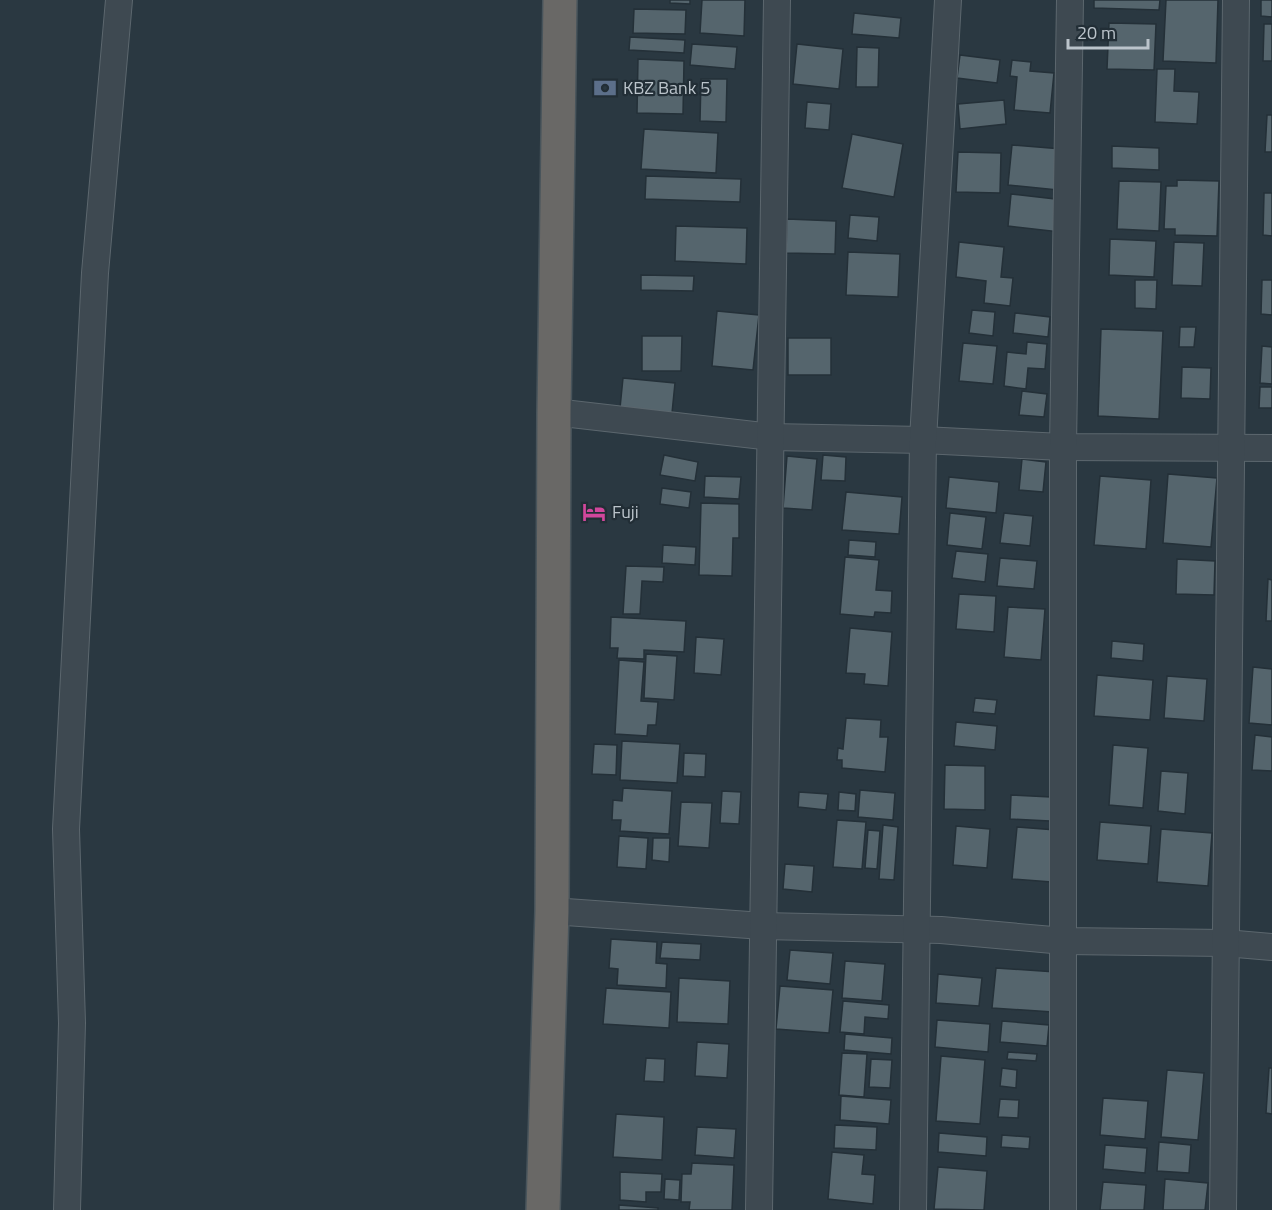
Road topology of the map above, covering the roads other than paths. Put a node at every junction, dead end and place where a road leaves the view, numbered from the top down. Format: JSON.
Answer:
{"nodes":[{"id":1,"x":120,"y":0,"type":"edge"},
{"id":2,"x":560,"y":0,"type":"edge"},
{"id":3,"x":777,"y":0,"type":"edge"},
{"id":4,"x":948,"y":0,"type":"edge"},
{"id":5,"x":1070,"y":0,"type":"edge"},
{"id":6,"x":1236,"y":0,"type":"edge"},
{"id":7,"x":554,"y":412,"type":"junction"},
{"id":8,"x":771,"y":437,"type":"junction"},
{"id":9,"x":923,"y":440,"type":"junction"},
{"id":10,"x":1063,"y":447,"type":"junction"},
{"id":11,"x":1272,"y":448,"type":"edge"},
{"id":12,"x":1233,"y":449,"type":"junction"},
{"id":13,"x":552,"y":911,"type":"junction"},
{"id":14,"x":763,"y":926,"type":"junction"},
{"id":15,"x":916,"y":929,"type":"junction"},
{"id":16,"x":1064,"y":941,"type":"junction"},
{"id":17,"x":1225,"y":943,"type":"junction"},
{"id":18,"x":1272,"y":947,"type":"edge"},
{"id":19,"x":67,"y":1210,"type":"edge"},
{"id":20,"x":543,"y":1210,"type":"edge"},
{"id":21,"x":759,"y":1210,"type":"edge"},
{"id":22,"x":913,"y":1210,"type":"edge"},
{"id":23,"x":1063,"y":1210,"type":"edge"},
{"id":24,"x":1223,"y":1210,"type":"edge"}],
"edges":[{"from":1,"to":19,"type":"street"},
{"from":2,"to":7,"type":"highway"},
{"from":3,"to":8,"type":"street"},
{"from":4,"to":9,"type":"street"},
{"from":5,"to":10,"type":"street"},
{"from":6,"to":12,"type":"street"},
{"from":7,"to":8,"type":"street"},
{"from":7,"to":13,"type":"highway"},
{"from":8,"to":9,"type":"street"},
{"from":8,"to":14,"type":"street"},
{"from":9,"to":10,"type":"street"},
{"from":9,"to":15,"type":"street"},
{"from":10,"to":12,"type":"street"},
{"from":10,"to":16,"type":"street"},
{"from":11,"to":12,"type":"street"},
{"from":12,"to":17,"type":"street"},
{"from":13,"to":14,"type":"street"},
{"from":13,"to":20,"type":"highway"},
{"from":14,"to":15,"type":"street"},
{"from":14,"to":21,"type":"street"},
{"from":15,"to":16,"type":"street"},
{"from":15,"to":22,"type":"street"},
{"from":16,"to":17,"type":"street"},
{"from":16,"to":23,"type":"street"},
{"from":17,"to":18,"type":"street"},
{"from":17,"to":24,"type":"street"}]}
